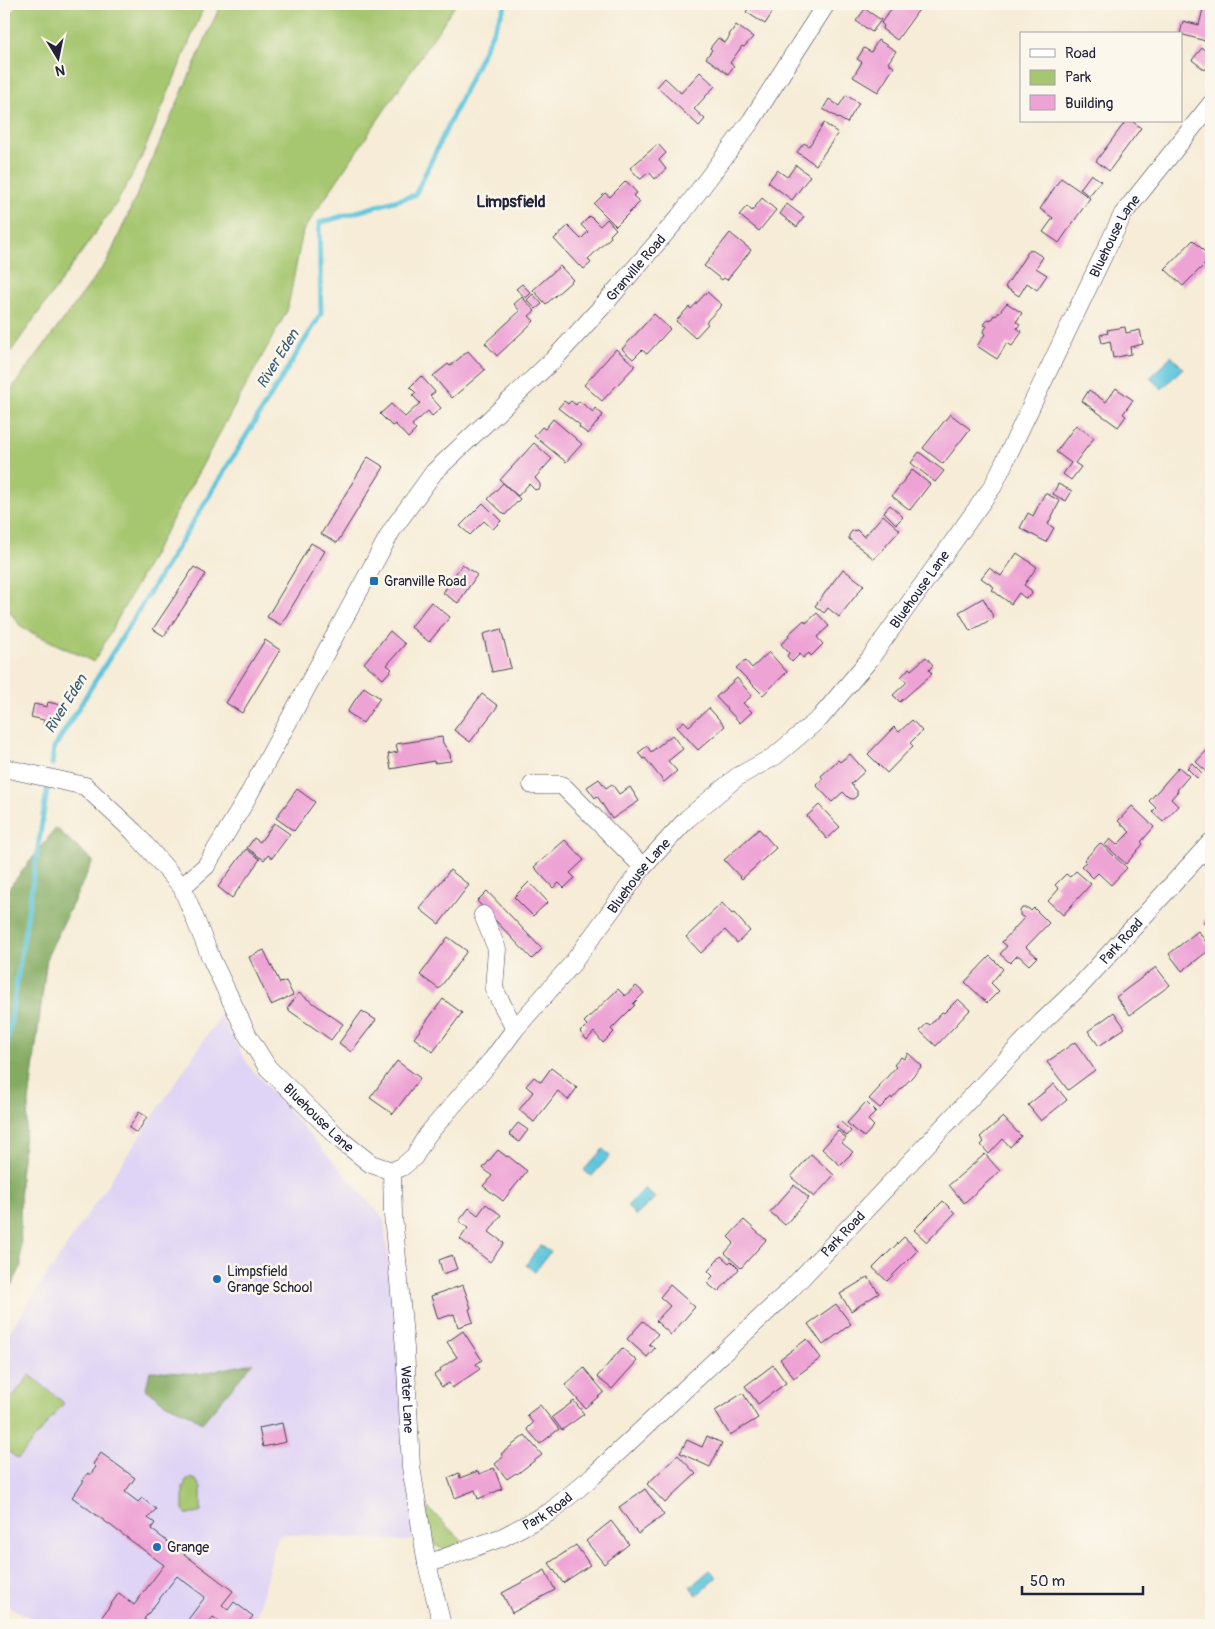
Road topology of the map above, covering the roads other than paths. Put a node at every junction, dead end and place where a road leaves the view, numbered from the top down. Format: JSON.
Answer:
{"nodes":[{"id":1,"x":826,"y":4,"type":"edge"},
{"id":2,"x":1211,"y":104,"type":"edge"},
{"id":3,"x":4,"y":768,"type":"edge"},
{"id":4,"x":532,"y":785,"type":"dead end"},
{"id":5,"x":1211,"y":842,"type":"edge"},
{"id":6,"x":643,"y":867,"type":"junction"},
{"id":7,"x":182,"y":887,"type":"junction"},
{"id":8,"x":483,"y":914,"type":"dead end"},
{"id":9,"x":515,"y":1029,"type":"junction"},
{"id":10,"x":392,"y":1172,"type":"junction"},
{"id":11,"x":427,"y":1564,"type":"junction"},
{"id":12,"x":442,"y":1625,"type":"edge"}],
"edges":[{"from":1,"to":7,"type":"street","name":"Granville Road"},
{"from":2,"to":6,"type":"street","name":"Bluehouse Lane"},
{"from":3,"to":7,"type":"street","name":"Bluehouse Lane"},
{"from":4,"to":6,"type":"street"},
{"from":5,"to":11,"type":"street","name":"Park Road"},
{"from":6,"to":9,"type":"street","name":"Bluehouse Lane"},
{"from":7,"to":10,"type":"street","name":"Bluehouse Lane"},
{"from":8,"to":9,"type":"street"},
{"from":9,"to":10,"type":"street","name":"Bluehouse Lane"},
{"from":10,"to":11,"type":"street","name":"Water Lane"},
{"from":11,"to":12,"type":"street","name":"Water Lane"}]}
